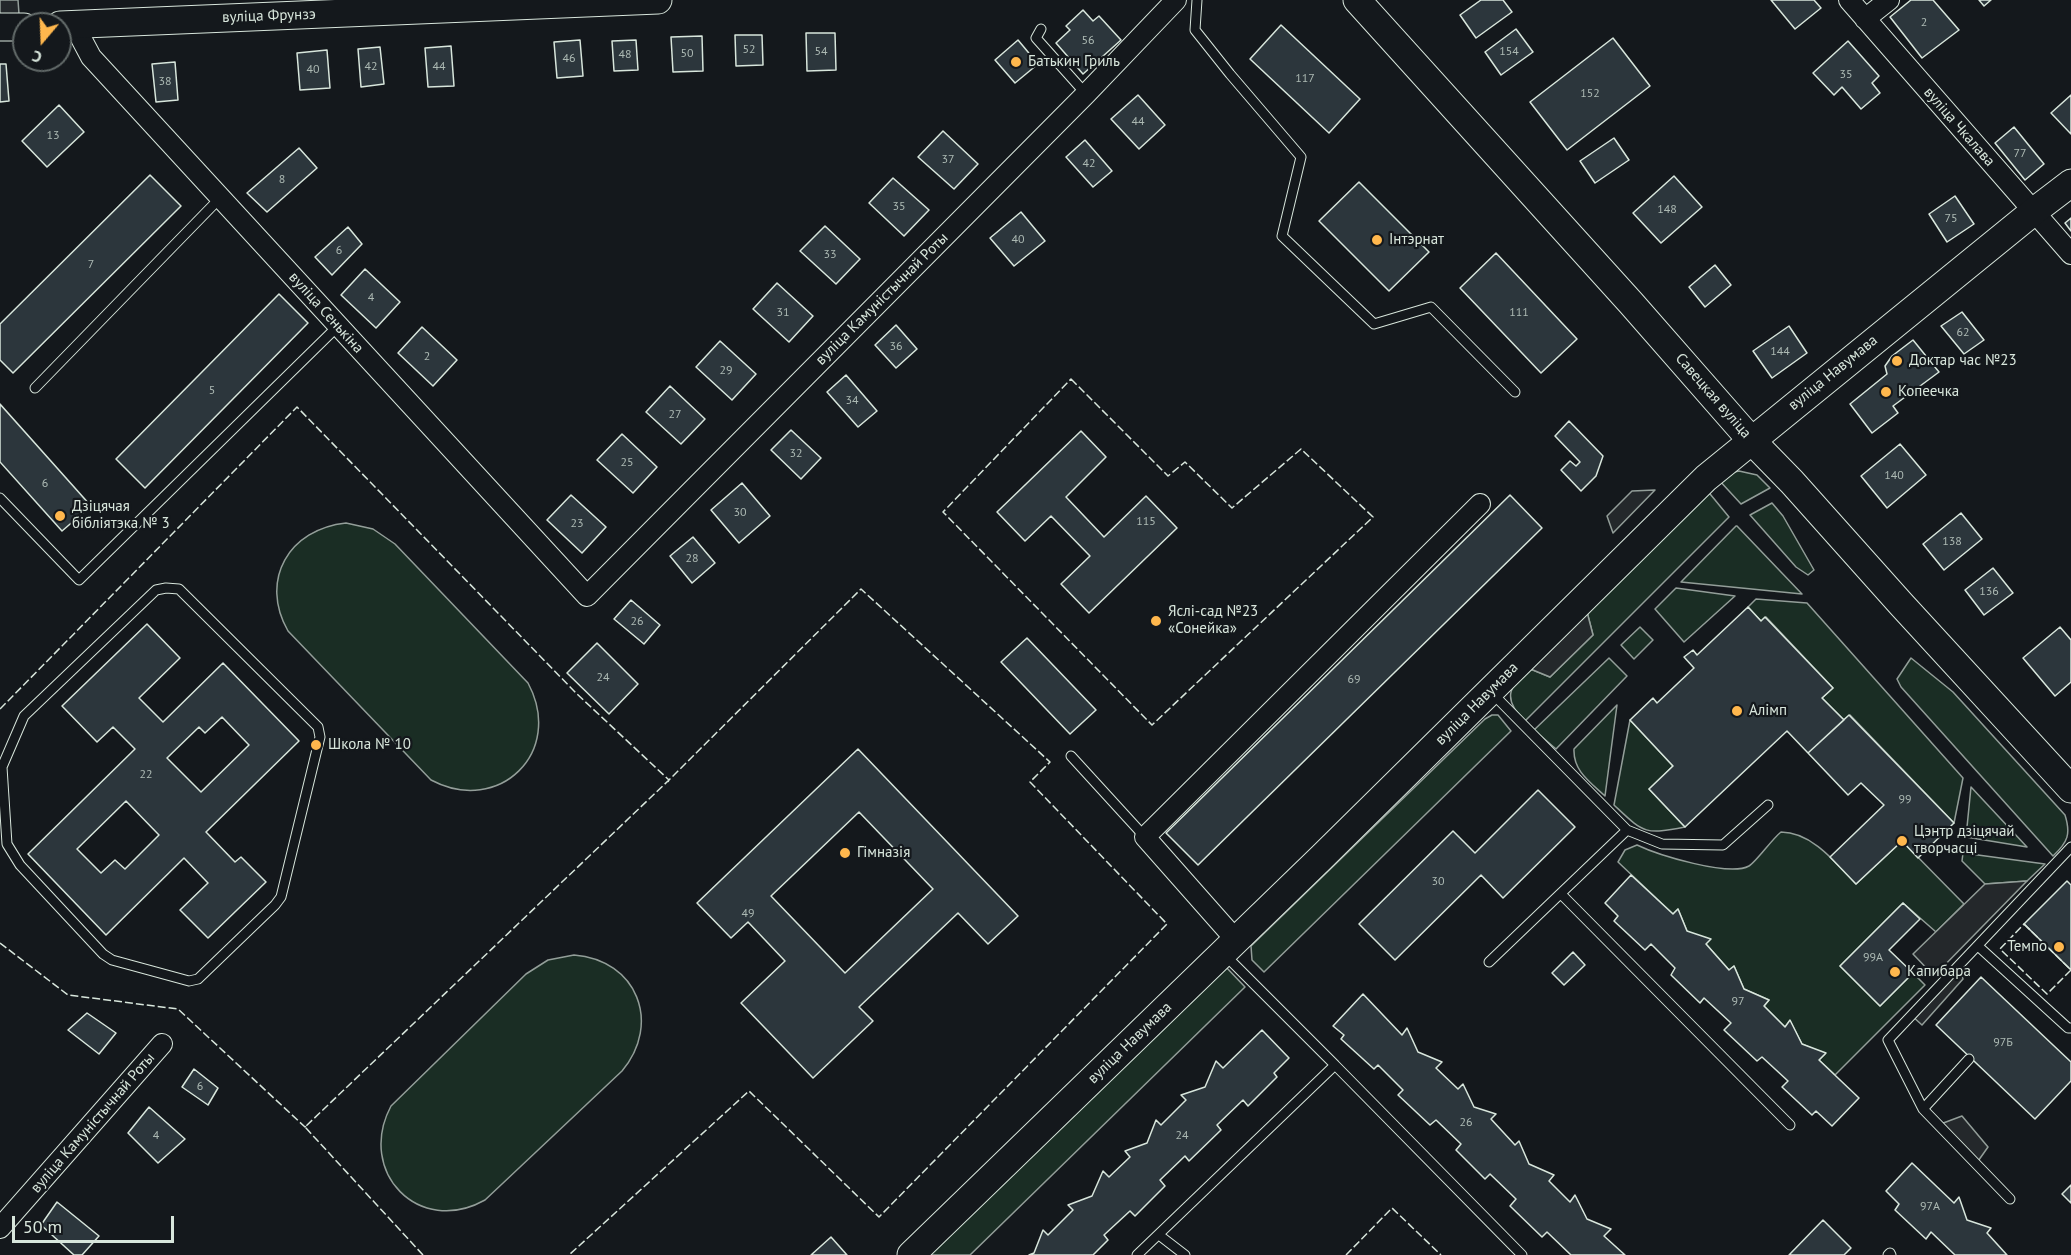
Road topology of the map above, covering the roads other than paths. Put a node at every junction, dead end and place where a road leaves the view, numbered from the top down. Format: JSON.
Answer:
{"nodes":[{"id":1,"x":658,"y":0,"type":"edge"},
{"id":2,"x":1176,"y":0,"type":"edge"},
{"id":3,"x":1197,"y":0,"type":"edge"},
{"id":4,"x":1357,"y":0,"type":"edge"},
{"id":5,"x":1849,"y":0,"type":"edge"},
{"id":6,"x":1889,"y":0,"type":"edge"},
{"id":7,"x":1865,"y":19,"type":"junction"},
{"id":8,"x":72,"y":25,"type":"edge"},
{"id":9,"x":1041,"y":29,"type":"dead end"},
{"id":10,"x":72,"y":32,"type":"edge"},
{"id":11,"x":1086,"y":94,"type":"junction"},
{"id":12,"x":2071,"y":183,"type":"edge"},
{"id":13,"x":220,"y":197,"type":"junction"},
{"id":14,"x":2033,"y":212,"type":"junction"},
{"id":15,"x":2071,"y":254,"type":"edge"},
{"id":16,"x":338,"y":326,"type":"junction"},
{"id":17,"x":35,"y":388,"type":"dead end"},
{"id":18,"x":1515,"y":392,"type":"dead end"},
{"id":19,"x":1751,"y":440,"type":"junction"},
{"id":20,"x":0,"y":498,"type":"edge"},
{"id":21,"x":1480,"y":504,"type":"dead end"},
{"id":22,"x":587,"y":596,"type":"joint"},
{"id":23,"x":1490,"y":691,"type":"junction"},
{"id":24,"x":1071,"y":756,"type":"dead end"},
{"id":25,"x":1,"y":767,"type":"edge"},
{"id":26,"x":2071,"y":789,"type":"edge"},
{"id":27,"x":1768,"y":806,"type":"dead end"},
{"id":28,"x":1627,"y":830,"type":"junction"},
{"id":29,"x":1145,"y":837,"type":"junction"},
{"id":30,"x":2071,"y":847,"type":"edge"},
{"id":31,"x":1561,"y":894,"type":"junction"},
{"id":32,"x":1230,"y":946,"type":"junction"},
{"id":33,"x":1978,"y":946,"type":"junction"},
{"id":34,"x":1489,"y":962,"type":"dead end"},
{"id":35,"x":2071,"y":1028,"type":"edge"},
{"id":36,"x":162,"y":1044,"type":"dead end"},
{"id":37,"x":1969,"y":1059,"type":"dead end"},
{"id":38,"x":1335,"y":1065,"type":"junction"},
{"id":39,"x":1923,"y":1109,"type":"junction"},
{"id":40,"x":1790,"y":1125,"type":"dead end"},
{"id":41,"x":2010,"y":1199,"type":"dead end"},
{"id":42,"x":0,"y":1228,"type":"edge"},
{"id":43,"x":1159,"y":1234,"type":"junction"},
{"id":44,"x":911,"y":1255,"type":"edge"},
{"id":45,"x":1137,"y":1255,"type":"edge"},
{"id":46,"x":1185,"y":1255,"type":"edge"},
{"id":47,"x":1522,"y":1255,"type":"edge"}],
"edges":[{"from":1,"to":8,"type":"street","name":"вуліца Фрунзэ"},
{"from":2,"to":11,"type":"street","name":"вуліца Камуністычнай Роты"},
{"from":3,"to":18,"type":"lane"},
{"from":4,"to":19,"type":"street","name":"Савецкая вуліца"},
{"from":5,"to":7,"type":"street","name":"вуліца Чкалава"},
{"from":6,"to":7,"type":"street"},
{"from":7,"to":14,"type":"street","name":"вуліца Чкалава"},
{"from":9,"to":11,"type":"lane"},
{"from":10,"to":13,"type":"street","name":"вуліца Сенькіна"},
{"from":11,"to":22,"type":"street","name":"вуліца Камуністычнай Роты"},
{"from":12,"to":14,"type":"street","name":"вуліца Навумава"},
{"from":13,"to":16,"type":"street","name":"вуліца Сенькіна"},
{"from":13,"to":17,"type":"lane"},
{"from":14,"to":15,"type":"street","name":"вуліца Чкалава"},
{"from":14,"to":19,"type":"street","name":"вуліца Навумава"},
{"from":16,"to":20,"type":"lane"},
{"from":16,"to":22,"type":"street","name":"вуліца Сенькіна"},
{"from":19,"to":23,"type":"street","name":"вуліца Навумава"},
{"from":19,"to":26,"type":"street","name":"Савецкая вуліца"},
{"from":21,"to":29,"type":"street"},
{"from":23,"to":28,"type":"lane"},
{"from":23,"to":32,"type":"street","name":"вуліца Навумава"},
{"from":24,"to":29,"type":"lane"},
{"from":25,"to":25,"type":"lane"},
{"from":27,"to":28,"type":"lane"},
{"from":28,"to":31,"type":"lane"},
{"from":29,"to":32,"type":"street"},
{"from":30,"to":33,"type":"lane"},
{"from":31,"to":34,"type":"lane"},
{"from":31,"to":40,"type":"lane"},
{"from":32,"to":38,"type":"lane"},
{"from":32,"to":44,"type":"street","name":"вуліца Навумава"},
{"from":33,"to":35,"type":"lane"},
{"from":33,"to":39,"type":"lane"},
{"from":36,"to":42,"type":"street","name":"вуліца Камуністычнай Роты"},
{"from":37,"to":39,"type":"lane"},
{"from":38,"to":43,"type":"lane"},
{"from":38,"to":47,"type":"lane"},
{"from":39,"to":41,"type":"lane"},
{"from":43,"to":45,"type":"lane"},
{"from":43,"to":46,"type":"lane"}]}
